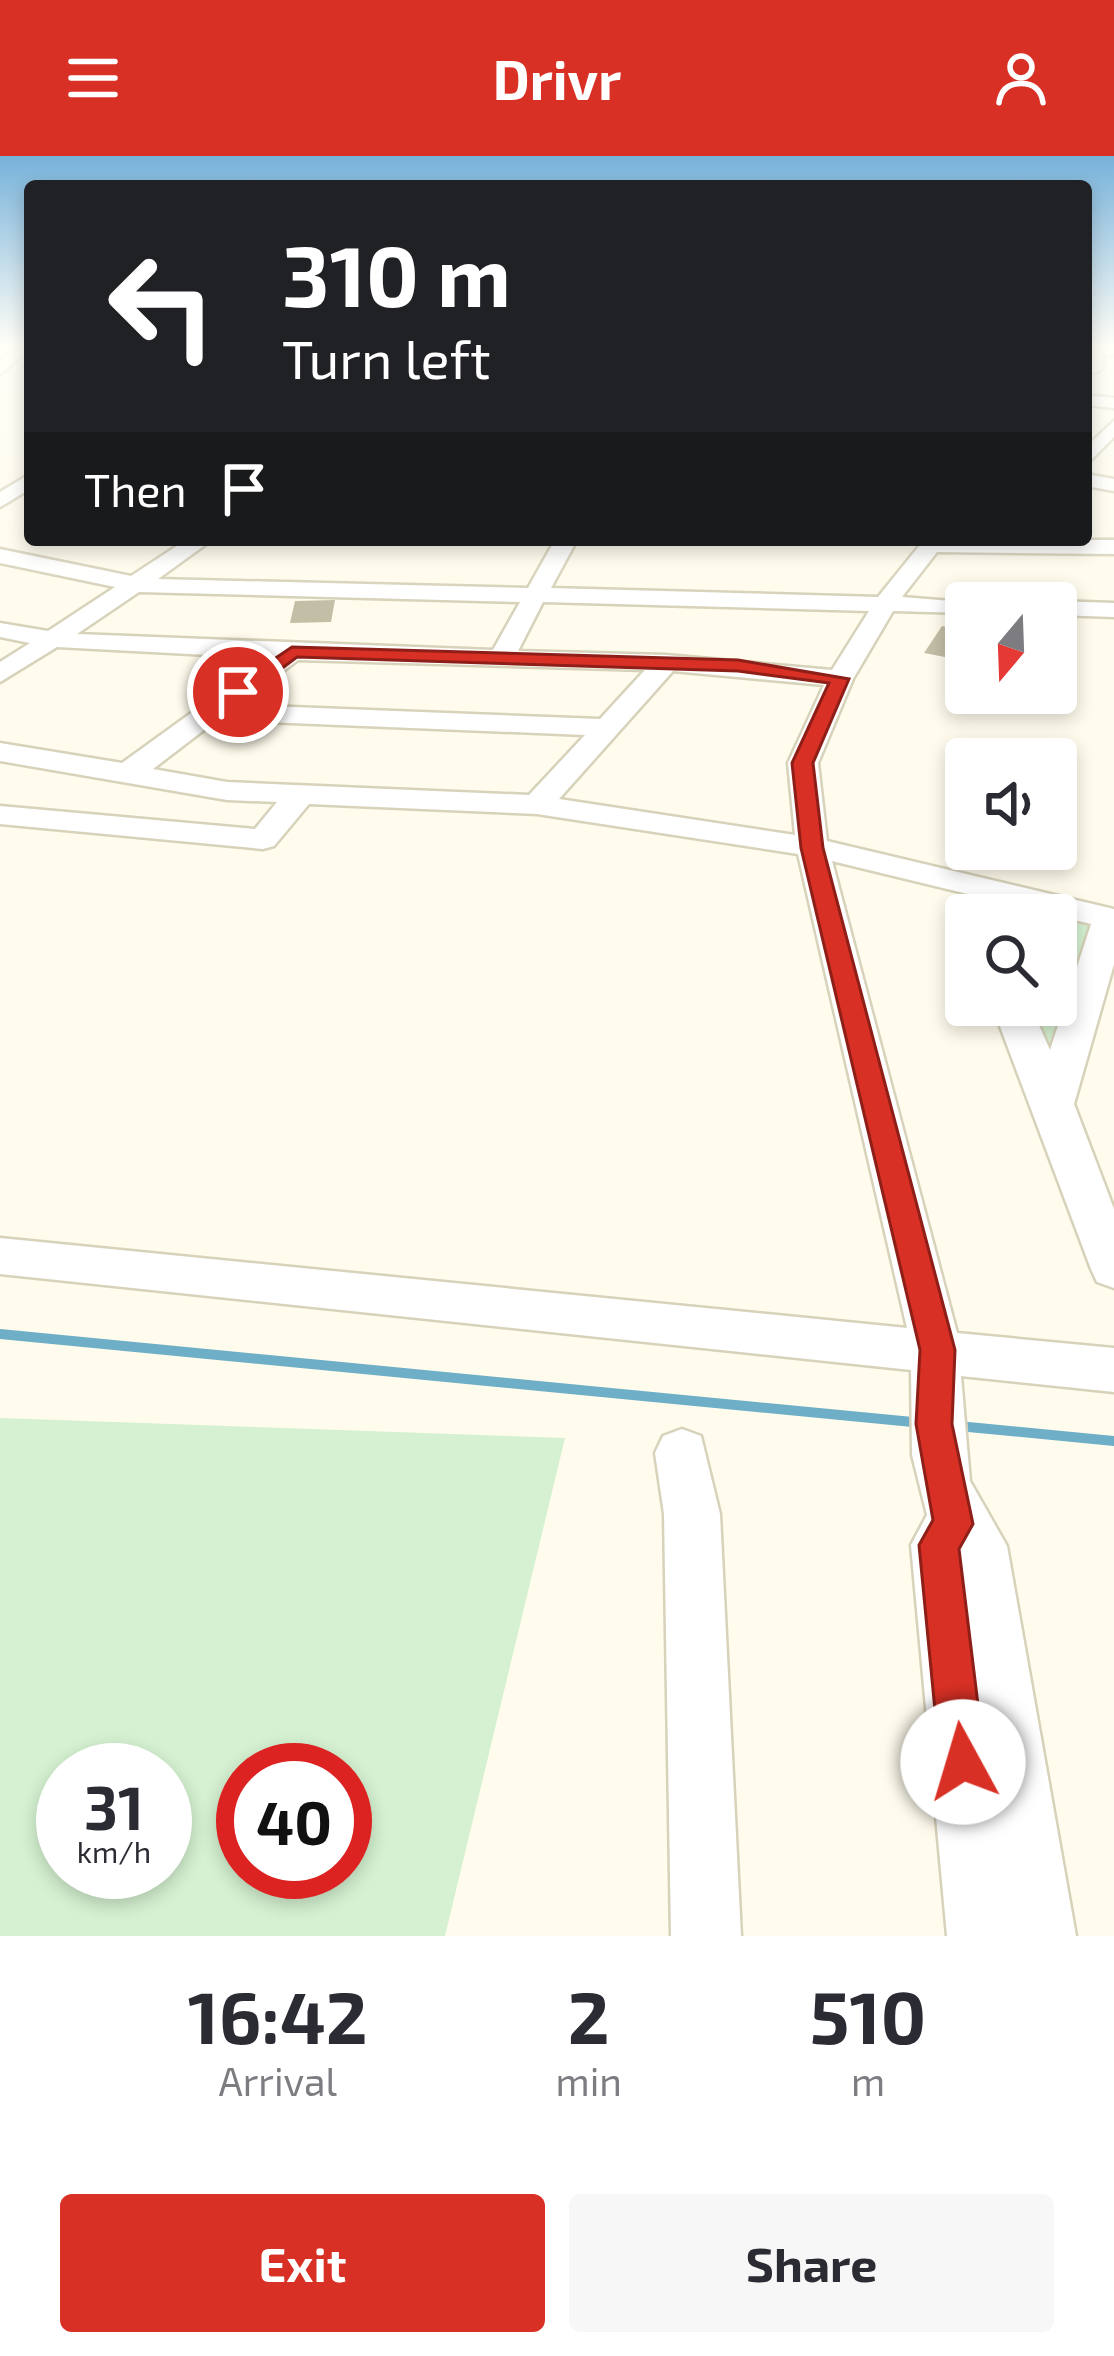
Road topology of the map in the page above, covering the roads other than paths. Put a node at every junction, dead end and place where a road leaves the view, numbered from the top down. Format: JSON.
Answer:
{"nodes":[{"id":1,"x":20,"y":487,"type":"edge"},
{"id":2,"x":0,"y":501,"type":"edge"},
{"id":3,"x":193,"y":546,"type":"edge"},
{"id":4,"x":563,"y":546,"type":"edge"},
{"id":5,"x":931,"y":546,"type":"edge"},
{"id":6,"x":1069,"y":546,"type":"edge"},
{"id":7,"x":1114,"y":547,"type":"edge"},
{"id":8,"x":0,"y":556,"type":"edge"},
{"id":9,"x":139,"y":585,"type":"junction"},
{"id":10,"x":540,"y":591,"type":"junction"},
{"id":11,"x":885,"y":604,"type":"junction"},
{"id":12,"x":945,"y":605,"type":"edge"},
{"id":13,"x":1077,"y":609,"type":"edge"},
{"id":14,"x":1114,"y":610,"type":"edge"},
{"id":15,"x":0,"y":630,"type":"edge"},
{"id":16,"x":57,"y":640,"type":"junction"},
{"id":17,"x":292,"y":652,"type":"junction"},
{"id":18,"x":501,"y":658,"type":"junction"},
{"id":19,"x":666,"y":663,"type":"junction"},
{"id":20,"x":0,"y":674,"type":"edge"},
{"id":21,"x":840,"y":679,"type":"junction"},
{"id":22,"x":211,"y":712,"type":"junction"},
{"id":23,"x":607,"y":728,"type":"junction"},
{"id":24,"x":0,"y":752,"type":"edge"},
{"id":25,"x":128,"y":773,"type":"junction"},
{"id":26,"x":299,"y":795,"type":"junction"},
{"id":27,"x":537,"y":805,"type":"junction"},
{"id":28,"x":0,"y":814,"type":"edge"},
{"id":29,"x":812,"y":848,"type":"junction"},
{"id":30,"x":959,"y":880,"type":"junction"},
{"id":31,"x":965,"y":894,"type":"edge"},
{"id":32,"x":1112,"y":910,"type":"edge"},
{"id":33,"x":1020,"y":1026,"type":"edge"},
{"id":34,"x":1053,"y":1104,"type":"junction"},
{"id":35,"x":0,"y":1256,"type":"edge"},
{"id":36,"x":1114,"y":1270,"type":"edge"},
{"id":37,"x":937,"y":1350,"type":"junction"},
{"id":38,"x":1114,"y":1370,"type":"edge"},
{"id":39,"x":682,"y":1453,"type":"dead end"},
{"id":40,"x":954,"y":1524,"type":"junction"},
{"id":41,"x":706,"y":1936,"type":"edge"},
{"id":42,"x":982,"y":1936,"type":"edge"},
{"id":43,"x":1041,"y":1936,"type":"edge"}],
"edges":[{"from":1,"to":2,"type":"street"},
{"from":3,"to":9,"type":"street"},
{"from":4,"to":10,"type":"street"},
{"from":5,"to":11,"type":"street"},
{"from":6,"to":7,"type":"street"},
{"from":8,"to":9,"type":"street"},
{"from":9,"to":10,"type":"street"},
{"from":9,"to":16,"type":"street"},
{"from":10,"to":11,"type":"street"},
{"from":10,"to":18,"type":"street"},
{"from":11,"to":12,"type":"street"},
{"from":11,"to":21,"type":"street"},
{"from":13,"to":14,"type":"street"},
{"from":15,"to":16,"type":"street"},
{"from":16,"to":17,"type":"street"},
{"from":16,"to":20,"type":"street"},
{"from":17,"to":18,"type":"street"},
{"from":17,"to":22,"type":"street"},
{"from":18,"to":19,"type":"street"},
{"from":19,"to":21,"type":"street"},
{"from":19,"to":23,"type":"street"},
{"from":21,"to":29,"type":"street"},
{"from":22,"to":23,"type":"street"},
{"from":22,"to":25,"type":"street"},
{"from":23,"to":27,"type":"street"},
{"from":24,"to":25,"type":"street"},
{"from":25,"to":26,"type":"street"},
{"from":26,"to":27,"type":"street"},
{"from":26,"to":28,"type":"street"},
{"from":27,"to":29,"type":"street"},
{"from":29,"to":30,"type":"street"},
{"from":29,"to":37,"type":"street"},
{"from":30,"to":31,"type":"street"},
{"from":30,"to":32,"type":"street"},
{"from":32,"to":34,"type":"street"},
{"from":33,"to":34,"type":"street"},
{"from":34,"to":36,"type":"street"},
{"from":35,"to":37,"type":"street"},
{"from":37,"to":38,"type":"street"},
{"from":37,"to":40,"type":"street"},
{"from":39,"to":41,"type":"street"},
{"from":40,"to":42,"type":"street"},
{"from":40,"to":43,"type":"street"}]}
